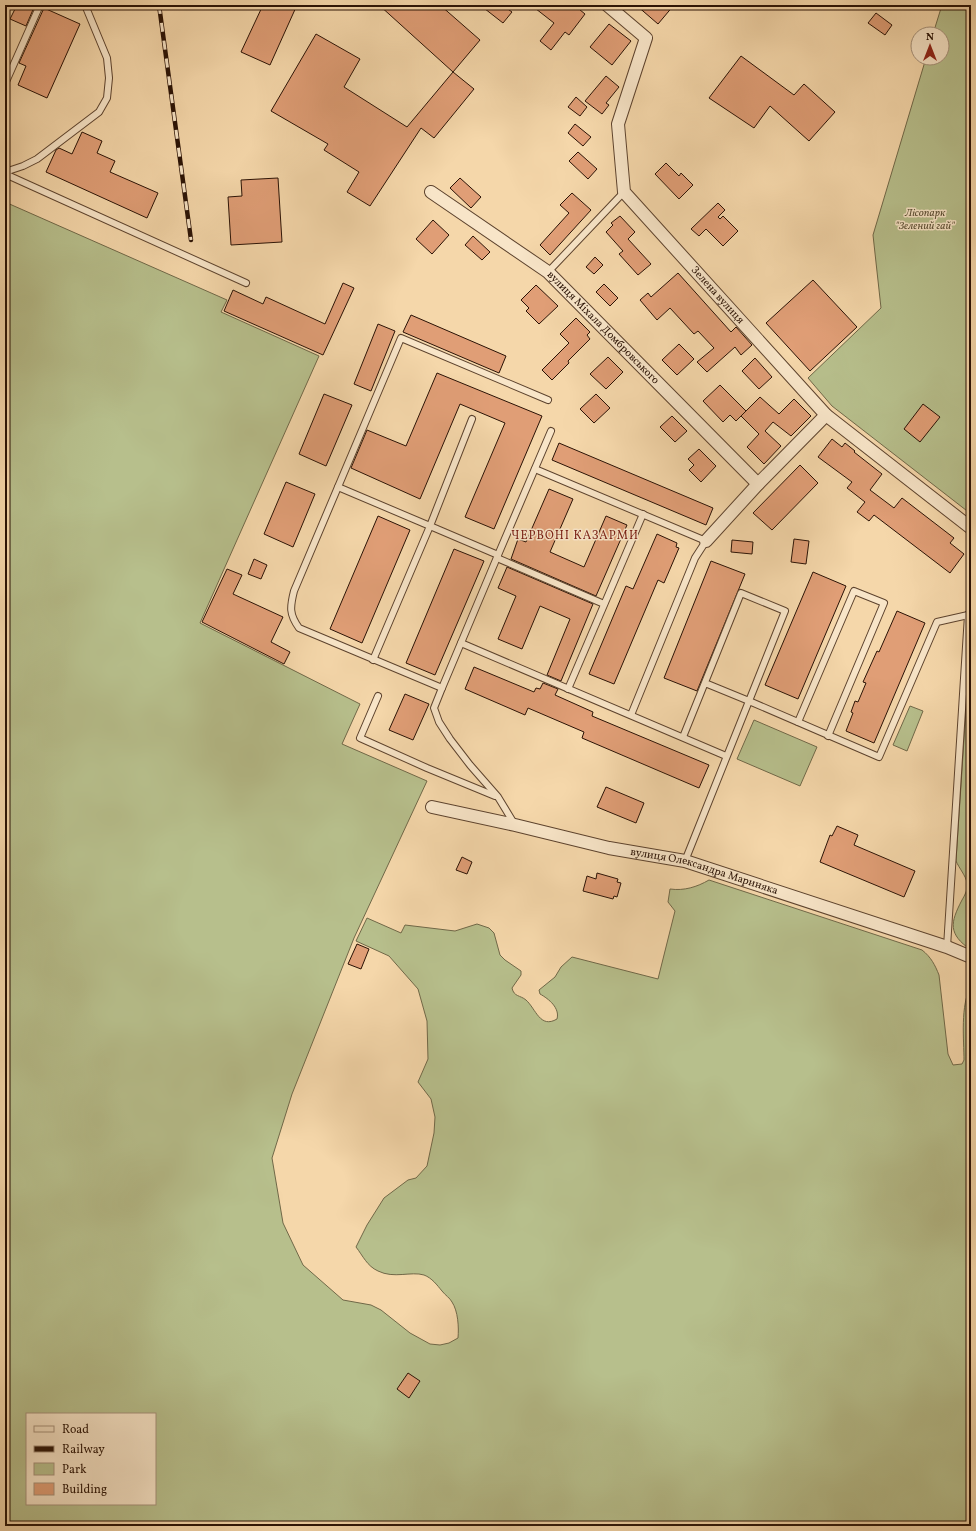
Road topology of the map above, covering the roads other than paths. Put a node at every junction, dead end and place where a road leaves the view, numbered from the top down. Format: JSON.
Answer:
{"nodes":[{"id":1,"x":40,"y":5,"type":"edge"},
{"id":2,"x":85,"y":5,"type":"edge"},
{"id":3,"x":609,"y":6,"type":"edge"},
{"id":4,"x":5,"y":84,"type":"edge"},
{"id":5,"x":5,"y":173,"type":"edge"},
{"id":6,"x":432,"y":192,"type":"dead end"},
{"id":7,"x":624,"y":192,"type":"junction"},
{"id":8,"x":548,"y":272,"type":"junction"},
{"id":9,"x":246,"y":282,"type":"dead end"},
{"id":10,"x":548,"y":400,"type":"dead end"},
{"id":11,"x":826,"y":415,"type":"junction"},
{"id":12,"x":472,"y":418,"type":"dead end"},
{"id":13,"x":551,"y":431,"type":"dead end"},
{"id":14,"x":535,"y":469,"type":"junction"},
{"id":15,"x":758,"y":484,"type":"junction"},
{"id":16,"x":338,"y":487,"type":"junction"},
{"id":17,"x":642,"y":514,"type":"junction"},
{"id":18,"x":430,"y":526,"type":"junction"},
{"id":19,"x":971,"y":528,"type":"edge"},
{"id":20,"x":706,"y":541,"type":"junction"},
{"id":21,"x":498,"y":557,"type":"junction"},
{"id":22,"x":604,"y":604,"type":"junction"},
{"id":23,"x":969,"y":613,"type":"edge"},
{"id":24,"x":461,"y":644,"type":"junction"},
{"id":25,"x":373,"y":660,"type":"junction"},
{"id":26,"x":705,"y":683,"type":"junction"},
{"id":27,"x":442,"y":688,"type":"junction"},
{"id":28,"x":568,"y":689,"type":"junction"},
{"id":29,"x":378,"y":696,"type":"dead end"},
{"id":30,"x":749,"y":701,"type":"junction"},
{"id":31,"x":631,"y":715,"type":"junction"},
{"id":32,"x":798,"y":722,"type":"junction"},
{"id":33,"x":828,"y":736,"type":"junction"},
{"id":34,"x":683,"y":737,"type":"junction"},
{"id":35,"x":726,"y":756,"type":"junction"},
{"id":36,"x":498,"y":797,"type":"junction"},
{"id":37,"x":432,"y":807,"type":"dead end"},
{"id":38,"x":515,"y":825,"type":"junction"},
{"id":39,"x":685,"y":861,"type":"junction"},
{"id":40,"x":947,"y":946,"type":"junction"},
{"id":41,"x":971,"y":957,"type":"edge"}],
"edges":[{"from":1,"to":4,"type":"lane"},
{"from":2,"to":5,"type":"lane"},
{"from":3,"to":7,"type":"street"},
{"from":5,"to":9,"type":"lane"},
{"from":6,"to":8,"type":"street","name":"вулиця Міхала Домбровського"},
{"from":7,"to":8,"type":"lane"},
{"from":7,"to":11,"type":"street","name":"Зелена вулиця"},
{"from":8,"to":15,"type":"street","name":"вулиця Міхала Домбровського"},
{"from":10,"to":16,"type":"lane"},
{"from":11,"to":15,"type":"street"},
{"from":11,"to":19,"type":"street","name":"Зелена вулиця"},
{"from":12,"to":18,"type":"lane"},
{"from":13,"to":14,"type":"lane"},
{"from":14,"to":17,"type":"lane"},
{"from":14,"to":21,"type":"lane"},
{"from":15,"to":20,"type":"street"},
{"from":16,"to":18,"type":"lane"},
{"from":16,"to":25,"type":"lane"},
{"from":17,"to":20,"type":"lane"},
{"from":17,"to":22,"type":"lane"},
{"from":18,"to":21,"type":"lane"},
{"from":18,"to":25,"type":"lane"},
{"from":20,"to":31,"type":"lane"},
{"from":21,"to":22,"type":"lane"},
{"from":21,"to":24,"type":"lane"},
{"from":22,"to":28,"type":"lane"},
{"from":23,"to":33,"type":"lane"},
{"from":23,"to":40,"type":"lane"},
{"from":24,"to":27,"type":"lane"},
{"from":24,"to":28,"type":"lane"},
{"from":25,"to":27,"type":"lane"},
{"from":26,"to":30,"type":"lane"},
{"from":26,"to":30,"type":"lane"},
{"from":26,"to":34,"type":"lane"},
{"from":27,"to":36,"type":"lane"},
{"from":28,"to":31,"type":"lane"},
{"from":29,"to":36,"type":"lane"},
{"from":30,"to":32,"type":"lane"},
{"from":30,"to":35,"type":"lane"},
{"from":31,"to":34,"type":"lane"},
{"from":32,"to":33,"type":"lane"},
{"from":32,"to":33,"type":"lane"},
{"from":34,"to":35,"type":"lane"},
{"from":35,"to":39,"type":"lane"},
{"from":36,"to":38,"type":"lane"},
{"from":37,"to":38,"type":"street","name":"вулиця Олександра Мариняка"},
{"from":38,"to":39,"type":"street","name":"вулиця Олександра Мариняка"},
{"from":39,"to":40,"type":"street","name":"вулиця Олександра Мариняка"},
{"from":40,"to":41,"type":"street","name":"вулиця Олександра Мариняка"}]}
